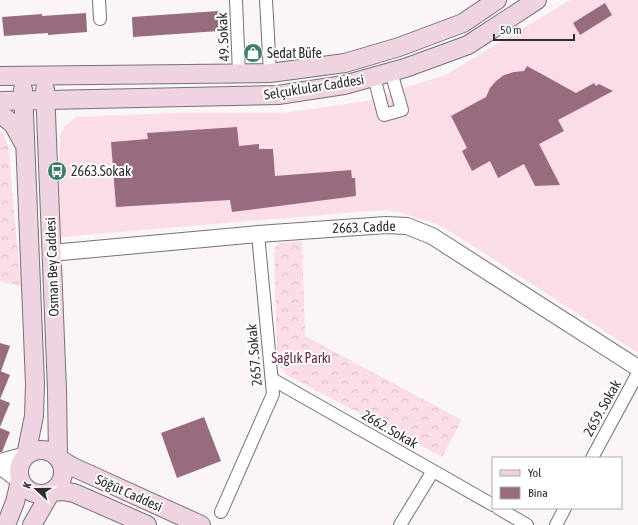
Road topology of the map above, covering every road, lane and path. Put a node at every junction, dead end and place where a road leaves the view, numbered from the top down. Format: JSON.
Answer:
{"nodes":[{"id":1,"x":99,"y":0,"type":"edge"},
{"id":2,"x":236,"y":0,"type":"edge"},
{"id":3,"x":266,"y":0,"type":"edge"},
{"id":4,"x":497,"y":0,"type":"edge"},
{"id":5,"x":537,"y":0,"type":"edge"},
{"id":6,"x":100,"y":19,"type":"dead end"},
{"id":7,"x":391,"y":72,"type":"junction"},
{"id":8,"x":239,"y":73,"type":"junction"},
{"id":9,"x":270,"y":73,"type":"junction"},
{"id":10,"x":0,"y":76,"type":"edge"},
{"id":11,"x":23,"y":76,"type":"junction"},
{"id":12,"x":44,"y":76,"type":"junction"},
{"id":13,"x":374,"y":77,"type":"junction"},
{"id":14,"x":240,"y":97,"type":"junction"},
{"id":15,"x":45,"y":100,"type":"junction"},
{"id":16,"x":0,"y":101,"type":"edge"},
{"id":17,"x":24,"y":101,"type":"junction"},
{"id":18,"x":0,"y":114,"type":"edge"},
{"id":19,"x":26,"y":149,"type":"junction"},
{"id":20,"x":258,"y":234,"type":"junction"},
{"id":21,"x":51,"y":253,"type":"junction"},
{"id":22,"x":638,"y":368,"type":"edge"},
{"id":23,"x":638,"y":373,"type":"edge"},
{"id":24,"x":272,"y":379,"type":"junction"},
{"id":25,"x":26,"y":455,"type":"junction"},
{"id":26,"x":593,"y":457,"type":"edge"},
{"id":27,"x":58,"y":458,"type":"junction"},
{"id":28,"x":0,"y":462,"type":"edge"},
{"id":29,"x":0,"y":466,"type":"edge"},
{"id":30,"x":433,"y":471,"type":"junction"},
{"id":31,"x":20,"y":481,"type":"junction"},
{"id":32,"x":51,"y":492,"type":"junction"},
{"id":33,"x":492,"y":504,"type":"edge"},
{"id":34,"x":500,"y":509,"type":"edge"},
{"id":35,"x":564,"y":509,"type":"edge"},
{"id":36,"x":221,"y":512,"type":"dead end"},
{"id":37,"x":6,"y":525,"type":"edge"},
{"id":38,"x":32,"y":525,"type":"edge"},
{"id":39,"x":147,"y":525,"type":"edge"},
{"id":40,"x":201,"y":525,"type":"edge"},
{"id":41,"x":400,"y":525,"type":"edge"},
{"id":42,"x":528,"y":525,"type":"edge"},
{"id":43,"x":556,"y":525,"type":"edge"}],
"edges":[{"from":1,"to":6,"type":"street"},
{"from":2,"to":8,"type":"street","name":"49. Sokak"},
{"from":3,"to":9,"type":"street"},
{"from":4,"to":9,"type":"main road","name":"Selçuklular Caddesi"},
{"from":5,"to":7,"type":"main road","name":"Selçuklular Caddesi"},
{"from":7,"to":13,"type":"main road","name":"Selçuklular Caddesi"},
{"from":7,"to":13,"type":"street"},
{"from":8,"to":9,"type":"main road","name":"Selçuklular Caddesi"},
{"from":8,"to":12,"type":"main road","name":"Selçuklular Caddesi"},
{"from":8,"to":14,"type":"main road"},
{"from":10,"to":11,"type":"main road","name":"Selçuklular Caddesi"},
{"from":11,"to":12,"type":"main road","name":"Selçuklular Caddesi"},
{"from":11,"to":17,"type":"main road","name":"Osman Bey Caddesi"},
{"from":12,"to":15,"type":"main road","name":"Osman Bey Caddesi"},
{"from":13,"to":14,"type":"main road","name":"Selçuklular Caddesi"},
{"from":14,"to":15,"type":"main road","name":"Selçuklular Caddesi"},
{"from":15,"to":17,"type":"main road","name":"Selçuklular Caddesi"},
{"from":15,"to":21,"type":"main road","name":"Osman Bey Caddesi"},
{"from":16,"to":17,"type":"main road","name":"Selçuklular Caddesi"},
{"from":17,"to":19,"type":"main road","name":"Osman Bey Caddesi"},
{"from":18,"to":19,"type":"main road","name":"Osman Bey Caddesi"},
{"from":19,"to":25,"type":"main road","name":"Osman Bey Caddesi"},
{"from":20,"to":21,"type":"street","name":"2663. Cadde"},
{"from":20,"to":22,"type":"street","name":"2663. Cadde"},
{"from":20,"to":24,"type":"street","name":"2657. Sokak"},
{"from":21,"to":27,"type":"main road","name":"Osman Bey Caddesi"},
{"from":23,"to":26,"type":"street","name":"2659. Sokak"},
{"from":24,"to":30,"type":"street","name":"2662. Sokak"},
{"from":24,"to":36,"type":"street","name":"2657. Sokak"},
{"from":25,"to":27,"type":"main road"},
{"from":25,"to":28,"type":"street"},
{"from":25,"to":31,"type":"main road"},
{"from":27,"to":32,"type":"main road"},
{"from":27,"to":40,"type":"main road","name":"Söğüt Caddesi"},
{"from":29,"to":31,"type":"street"},
{"from":30,"to":33,"type":"street","name":"2662. Sokak"},
{"from":30,"to":41,"type":"street"},
{"from":31,"to":32,"type":"main road"},
{"from":31,"to":37,"type":"main road"},
{"from":32,"to":38,"type":"main road"},
{"from":32,"to":39,"type":"main road","name":"Söğüt Caddesi"},
{"from":34,"to":42,"type":"street"},
{"from":35,"to":43,"type":"street"}]}
